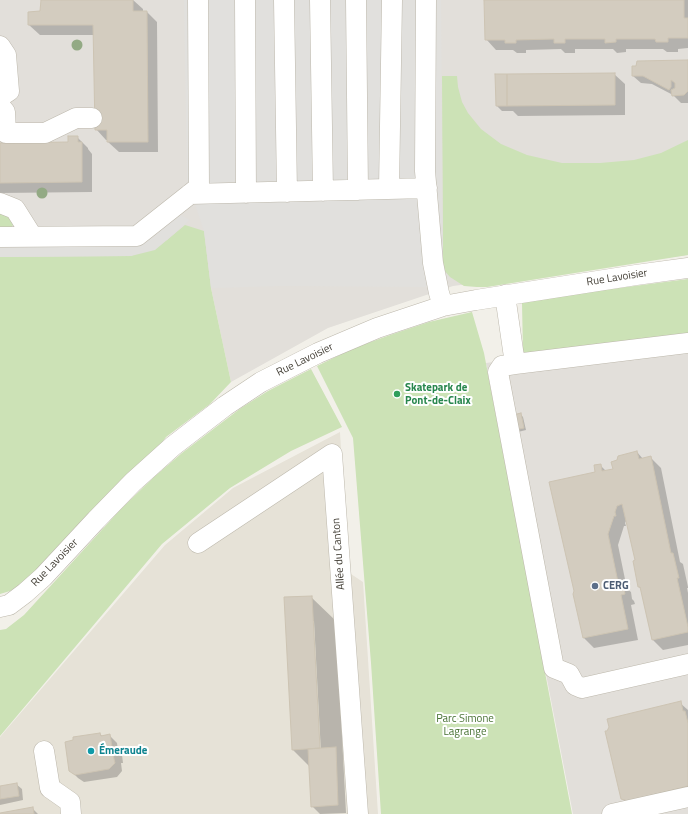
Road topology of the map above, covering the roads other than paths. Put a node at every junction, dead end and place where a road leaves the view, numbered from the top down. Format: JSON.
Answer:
{"nodes":[{"id":1,"x":198,"y":0,"type":"edge"},
{"id":2,"x":245,"y":0,"type":"edge"},
{"id":3,"x":284,"y":0,"type":"edge"},
{"id":4,"x":320,"y":0,"type":"edge"},
{"id":5,"x":356,"y":0,"type":"edge"},
{"id":6,"x":392,"y":0,"type":"edge"},
{"id":7,"x":426,"y":0,"type":"edge"},
{"id":8,"x":0,"y":46,"type":"edge"},
{"id":9,"x":0,"y":97,"type":"edge"},
{"id":10,"x":0,"y":106,"type":"edge"},
{"id":11,"x":92,"y":118,"type":"dead end"},
{"id":12,"x":427,"y":188,"type":"junction"},
{"id":13,"x":389,"y":189,"type":"junction"},
{"id":14,"x":358,"y":190,"type":"junction"},
{"id":15,"x":323,"y":191,"type":"junction"},
{"id":16,"x":287,"y":192,"type":"junction"},
{"id":17,"x":246,"y":193,"type":"junction"},
{"id":18,"x":190,"y":194,"type":"junction"},
{"id":19,"x":0,"y":203,"type":"edge"},
{"id":20,"x":32,"y":236,"type":"junction"},
{"id":21,"x":0,"y":237,"type":"edge"},
{"id":22,"x":688,"y":268,"type":"edge"},
{"id":23,"x":505,"y":295,"type":"junction"},
{"id":24,"x":443,"y":306,"type":"junction"},
{"id":25,"x":688,"y":343,"type":"edge"},
{"id":26,"x":515,"y":364,"type":"junction"},
{"id":27,"x":198,"y":543,"type":"dead end"},
{"id":28,"x":0,"y":607,"type":"edge"},
{"id":29,"x":688,"y":664,"type":"edge"},
{"id":30,"x":44,"y":751,"type":"dead end"},
{"id":31,"x":688,"y":797,"type":"edge"},
{"id":32,"x":71,"y":814,"type":"edge"},
{"id":33,"x":358,"y":814,"type":"edge"},
{"id":34,"x":612,"y":814,"type":"edge"}],
"edges":[{"from":1,"to":18,"type":"street"},
{"from":2,"to":17,"type":"street"},
{"from":3,"to":16,"type":"street"},
{"from":4,"to":15,"type":"street"},
{"from":5,"to":14,"type":"street"},
{"from":6,"to":13,"type":"street"},
{"from":7,"to":12,"type":"street"},
{"from":8,"to":9,"type":"street"},
{"from":10,"to":11,"type":"street"},
{"from":12,"to":13,"type":"street"},
{"from":12,"to":24,"type":"street"},
{"from":13,"to":14,"type":"street"},
{"from":14,"to":15,"type":"street"},
{"from":15,"to":16,"type":"street"},
{"from":16,"to":17,"type":"street"},
{"from":17,"to":18,"type":"street"},
{"from":18,"to":20,"type":"street"},
{"from":19,"to":20,"type":"street"},
{"from":20,"to":21,"type":"street"},
{"from":22,"to":23,"type":"street","name":"Rue Lavoisier"},
{"from":23,"to":24,"type":"street","name":"Rue Lavoisier"},
{"from":23,"to":26,"type":"street"},
{"from":24,"to":28,"type":"street","name":"Rue Lavoisier"},
{"from":25,"to":26,"type":"street"},
{"from":26,"to":29,"type":"street"},
{"from":27,"to":33,"type":"street","name":"Allée du Canton"},
{"from":30,"to":32,"type":"street"},
{"from":31,"to":34,"type":"street"}]}
